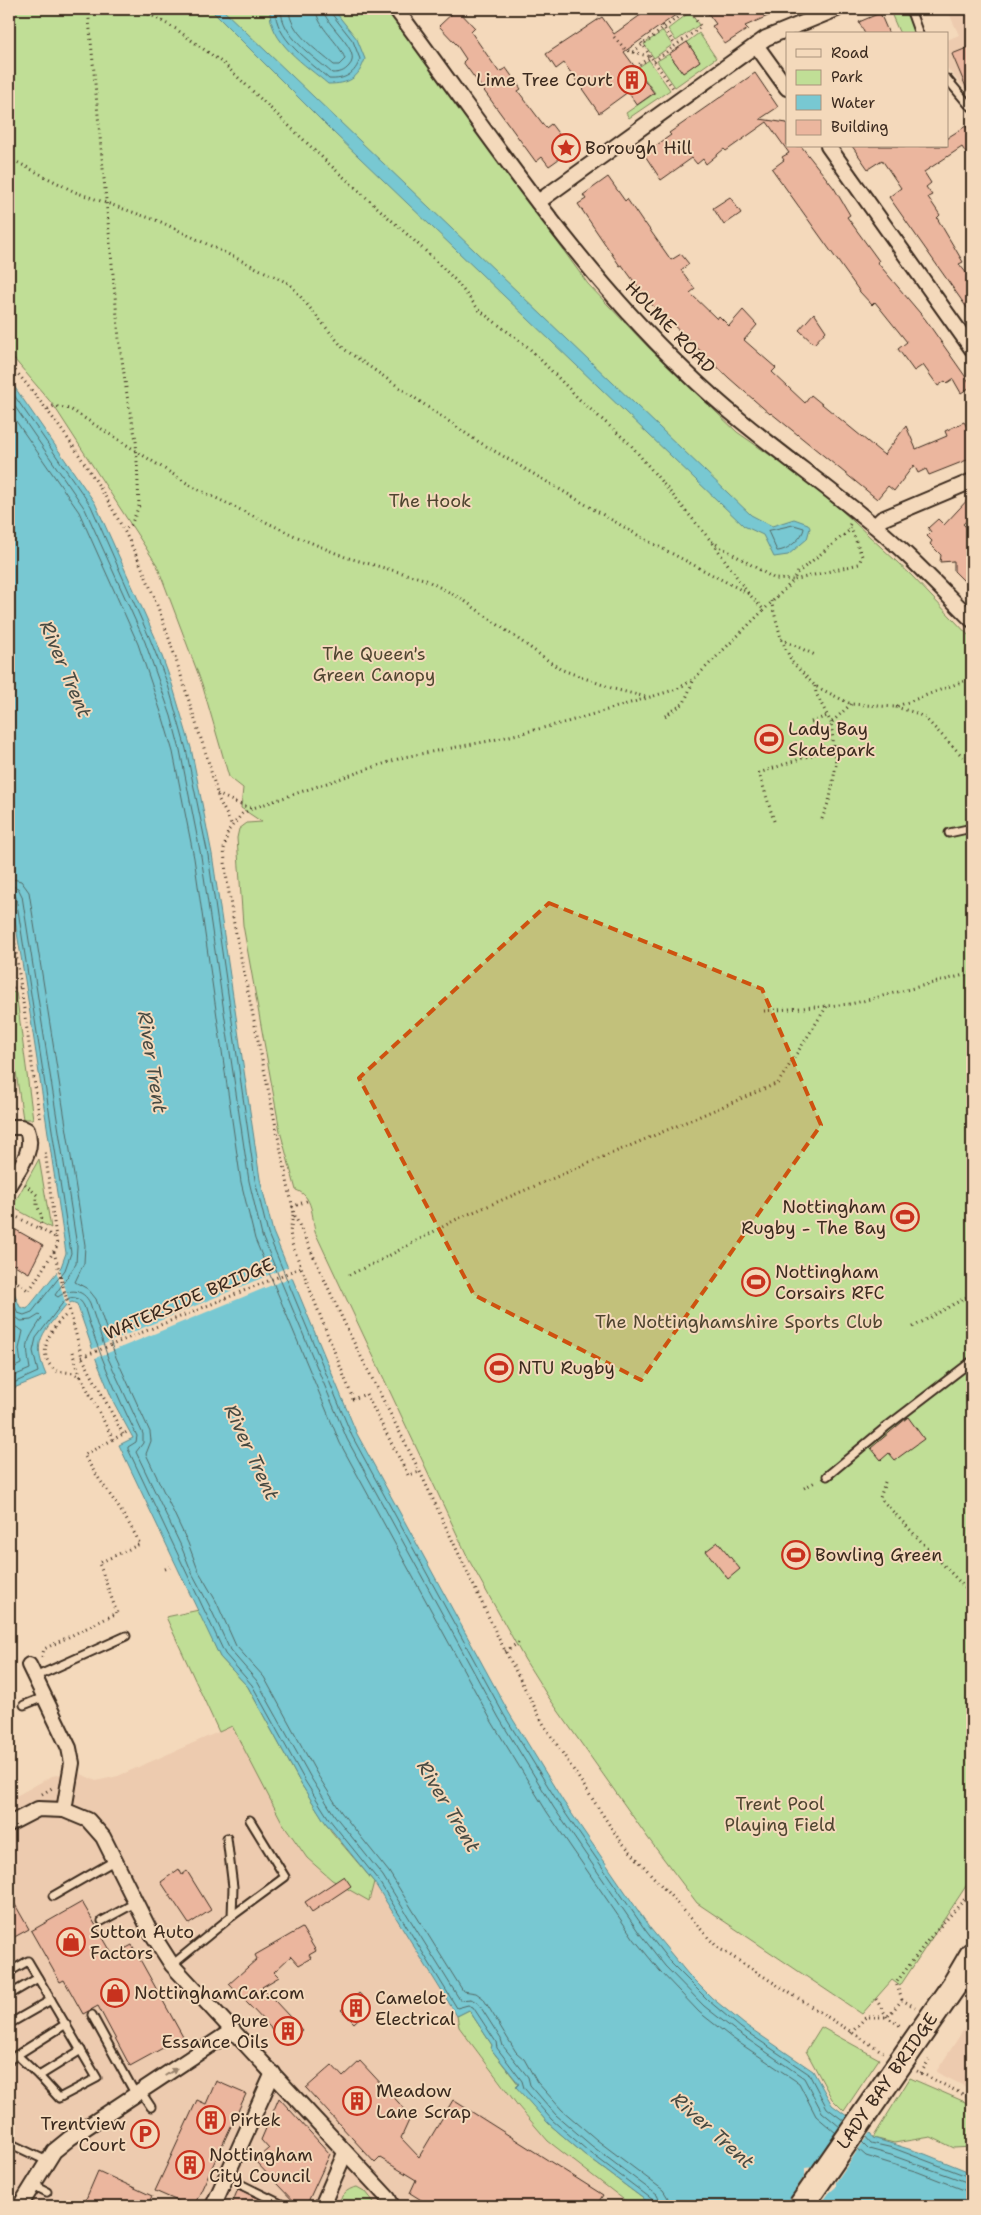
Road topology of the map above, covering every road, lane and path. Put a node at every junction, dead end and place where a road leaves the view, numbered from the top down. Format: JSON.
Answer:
{"nodes":[{"id":1,"x":88,"y":9,"type":"edge"},
{"id":2,"x":140,"y":9,"type":"edge"},
{"id":3,"x":688,"y":9,"type":"edge"},
{"id":4,"x":836,"y":9,"type":"edge"},
{"id":5,"x":910,"y":9,"type":"edge"},
{"id":6,"x":403,"y":11,"type":"edge"},
{"id":7,"x":663,"y":26,"type":"junction"},
{"id":8,"x":918,"y":32,"type":"edge"},
{"id":9,"x":614,"y":37,"type":"dead end"},
{"id":10,"x":641,"y":42,"type":"junction"},
{"id":11,"x":676,"y":45,"type":"junction"},
{"id":12,"x":756,"y":45,"type":"junction"},
{"id":13,"x":633,"y":52,"type":"junction"},
{"id":14,"x":652,"y":56,"type":"junction"},
{"id":15,"x":654,"y":61,"type":"junction"},
{"id":16,"x":635,"y":67,"type":"dead end"},
{"id":17,"x":948,"y":80,"type":"edge"},
{"id":18,"x":786,"y":87,"type":"edge"},
{"id":19,"x":680,"y":99,"type":"junction"},
{"id":20,"x":972,"y":107,"type":"edge"},
{"id":21,"x":829,"y":148,"type":"edge"},
{"id":22,"x":9,"y":158,"type":"edge"},
{"id":23,"x":106,"y":202,"type":"junction"},
{"id":24,"x":538,"y":202,"type":"junction"},
{"id":25,"x":972,"y":350,"type":"edge"},
{"id":26,"x":9,"y":363,"type":"edge"},
{"id":27,"x":48,"y":409,"type":"junction"},
{"id":28,"x":137,"y":453,"type":"junction"},
{"id":29,"x":972,"y":481,"type":"edge"},
{"id":30,"x":861,"y":514,"type":"junction"},
{"id":31,"x":875,"y":526,"type":"junction"},
{"id":32,"x":124,"y":530,"type":"junction"},
{"id":33,"x":850,"y":530,"type":"junction"},
{"id":34,"x":711,"y":541,"type":"junction"},
{"id":35,"x":794,"y":580,"type":"junction"},
{"id":36,"x":749,"y":594,"type":"junction"},
{"id":37,"x":771,"y":601,"type":"junction"},
{"id":38,"x":763,"y":609,"type":"junction"},
{"id":39,"x":972,"y":620,"type":"edge"},
{"id":40,"x":781,"y":638,"type":"junction"},
{"id":41,"x":815,"y":655,"type":"dead end"},
{"id":42,"x":972,"y":678,"type":"edge"},
{"id":43,"x":694,"y":679,"type":"junction"},
{"id":44,"x":815,"y":686,"type":"junction"},
{"id":45,"x":647,"y":698,"type":"junction"},
{"id":46,"x":852,"y":704,"type":"junction"},
{"id":47,"x":895,"y":707,"type":"junction"},
{"id":48,"x":665,"y":716,"type":"dead end"},
{"id":49,"x":827,"y":716,"type":"junction"},
{"id":50,"x":811,"y":722,"type":"dead end"},
{"id":51,"x":831,"y":723,"type":"junction"},
{"id":52,"x":834,"y":747,"type":"junction"},
{"id":53,"x":972,"y":766,"type":"edge"},
{"id":54,"x":218,"y":794,"type":"junction"},
{"id":55,"x":253,"y":808,"type":"junction"},
{"id":56,"x":822,"y":819,"type":"dead end"},
{"id":57,"x":774,"y":821,"type":"dead end"},
{"id":58,"x":232,"y":825,"type":"junction"},
{"id":59,"x":972,"y":828,"type":"edge"},
{"id":60,"x":949,"y":833,"type":"dead end"},
{"id":61,"x":9,"y":904,"type":"edge"},
{"id":62,"x":16,"y":946,"type":"junction"},
{"id":63,"x":9,"y":953,"type":"edge"},
{"id":64,"x":972,"y":973,"type":"edge"},
{"id":65,"x":21,"y":987,"type":"junction"},
{"id":66,"x":9,"y":989,"type":"edge"},
{"id":67,"x":827,"y":1006,"type":"junction"},
{"id":68,"x":764,"y":1011,"type":"dead end"},
{"id":69,"x":40,"y":1122,"type":"dead end"},
{"id":70,"x":9,"y":1127,"type":"edge"},
{"id":71,"x":44,"y":1142,"type":"dead end"},
{"id":72,"x":16,"y":1184,"type":"edge"},
{"id":73,"x":309,"y":1200,"type":"dead end"},
{"id":74,"x":292,"y":1207,"type":"junction"},
{"id":75,"x":9,"y":1213,"type":"edge"},
{"id":76,"x":294,"y":1214,"type":"junction"},
{"id":77,"x":39,"y":1229,"type":"junction"},
{"id":78,"x":56,"y":1238,"type":"junction"},
{"id":79,"x":54,"y":1252,"type":"junction"},
{"id":80,"x":302,"y":1267,"type":"junction"},
{"id":81,"x":350,"y":1275,"type":"dead end"},
{"id":82,"x":9,"y":1277,"type":"edge"},
{"id":83,"x":17,"y":1282,"type":"junction"},
{"id":84,"x":9,"y":1286,"type":"edge"},
{"id":85,"x":972,"y":1295,"type":"edge"},
{"id":86,"x":65,"y":1316,"type":"dead end"},
{"id":87,"x":913,"y":1328,"type":"dead end"},
{"id":88,"x":72,"y":1352,"type":"dead end"},
{"id":89,"x":82,"y":1357,"type":"junction"},
{"id":90,"x":972,"y":1361,"type":"edge"},
{"id":91,"x":81,"y":1378,"type":"junction"},
{"id":92,"x":113,"y":1439,"type":"junction"},
{"id":93,"x":420,"y":1472,"type":"junction"},
{"id":94,"x":827,"y":1476,"type":"dead end"},
{"id":95,"x":886,"y":1482,"type":"dead end"},
{"id":96,"x":170,"y":1567,"type":"dead end"},
{"id":97,"x":165,"y":1569,"type":"dead end"},
{"id":98,"x":972,"y":1595,"type":"edge"},
{"id":99,"x":126,"y":1636,"type":"dead end"},
{"id":100,"x":520,"y":1642,"type":"dead end"},
{"id":101,"x":505,"y":1651,"type":"junction"},
{"id":102,"x":31,"y":1667,"type":"junction"},
{"id":103,"x":44,"y":1697,"type":"junction"},
{"id":104,"x":24,"y":1705,"type":"dead end"},
{"id":105,"x":64,"y":1810,"type":"junction"},
{"id":106,"x":250,"y":1820,"type":"dead end"},
{"id":107,"x":9,"y":1824,"type":"edge"},
{"id":108,"x":227,"y":1838,"type":"dead end"},
{"id":109,"x":114,"y":1861,"type":"junction"},
{"id":110,"x":972,"y":1891,"type":"edge"},
{"id":111,"x":53,"y":1896,"type":"dead end"},
{"id":112,"x":135,"y":1903,"type":"junction"},
{"id":113,"x":232,"y":1916,"type":"junction"},
{"id":114,"x":102,"y":1921,"type":"dead end"},
{"id":115,"x":972,"y":1955,"type":"edge"},
{"id":116,"x":172,"y":1965,"type":"junction"},
{"id":117,"x":9,"y":1972,"type":"edge"},
{"id":118,"x":38,"y":1978,"type":"junction"},
{"id":119,"x":9,"y":1995,"type":"edge"},
{"id":120,"x":51,"y":2000,"type":"junction"},
{"id":121,"x":902,"y":2000,"type":"junction"},
{"id":122,"x":918,"y":2009,"type":"dead end"},
{"id":123,"x":92,"y":2015,"type":"dead end"},
{"id":124,"x":9,"y":2024,"type":"edge"},
{"id":125,"x":66,"y":2024,"type":"junction"},
{"id":126,"x":233,"y":2030,"type":"junction"},
{"id":127,"x":846,"y":2030,"type":"dead end"},
{"id":128,"x":851,"y":2033,"type":"dead end"},
{"id":129,"x":81,"y":2050,"type":"junction"},
{"id":130,"x":17,"y":2055,"type":"junction"},
{"id":131,"x":9,"y":2060,"type":"edge"},
{"id":132,"x":272,"y":2073,"type":"junction"},
{"id":133,"x":921,"y":2073,"type":"dead end"},
{"id":134,"x":39,"y":2076,"type":"junction"},
{"id":135,"x":139,"y":2093,"type":"junction"},
{"id":136,"x":972,"y":2099,"type":"edge"},
{"id":137,"x":151,"y":2107,"type":"dead end"},
{"id":138,"x":9,"y":2143,"type":"edge"},
{"id":139,"x":345,"y":2153,"type":"junction"},
{"id":140,"x":48,"y":2161,"type":"junction"},
{"id":141,"x":240,"y":2184,"type":"dead end"},
{"id":142,"x":33,"y":2185,"type":"junction"},
{"id":143,"x":47,"y":2192,"type":"dead end"},
{"id":144,"x":20,"y":2206,"type":"edge"},
{"id":145,"x":213,"y":2206,"type":"edge"},
{"id":146,"x":285,"y":2206,"type":"edge"},
{"id":147,"x":322,"y":2206,"type":"edge"},
{"id":148,"x":392,"y":2206,"type":"edge"},
{"id":149,"x":800,"y":2206,"type":"edge"}],
"edges":[{"from":1,"to":23,"type":"path"},
{"from":2,"to":34,"type":"path"},
{"from":3,"to":7,"type":"path"},
{"from":3,"to":11,"type":"path"},
{"from":4,"to":12,"type":"street"},
{"from":5,"to":8,"type":"lane"},
{"from":6,"to":24,"type":"street","name":"HOLME ROAD"},
{"from":7,"to":10,"type":"path"},
{"from":7,"to":11,"type":"path"},
{"from":9,"to":13,"type":"path"},
{"from":10,"to":13,"type":"path"},
{"from":10,"to":14,"type":"path"},
{"from":11,"to":15,"type":"path"},
{"from":12,"to":18,"type":"street"},
{"from":12,"to":19,"type":"street"},
{"from":13,"to":14,"type":"path"},
{"from":14,"to":15,"type":"path"},
{"from":14,"to":16,"type":"path"},
{"from":15,"to":19,"type":"path"},
{"from":17,"to":20,"type":"lane"},
{"from":19,"to":24,"type":"street"},
{"from":21,"to":25,"type":"street"},
{"from":22,"to":23,"type":"path"},
{"from":23,"to":28,"type":"path"},
{"from":23,"to":36,"type":"path"},
{"from":24,"to":30,"type":"street","name":"HOLME ROAD"},
{"from":26,"to":27,"type":"path"},
{"from":27,"to":28,"type":"path"},
{"from":27,"to":32,"type":"path"},
{"from":28,"to":32,"type":"path"},
{"from":28,"to":45,"type":"path"},
{"from":29,"to":31,"type":"street"},
{"from":30,"to":31,"type":"street","name":"HOLME ROAD"},
{"from":30,"to":33,"type":"path"},
{"from":31,"to":39,"type":"street","name":"HOLME ROAD"},
{"from":32,"to":54,"type":"path"},
{"from":33,"to":35,"type":"path"},
{"from":33,"to":35,"type":"path"},
{"from":34,"to":35,"type":"path"},
{"from":34,"to":36,"type":"path"},
{"from":35,"to":37,"type":"path"},
{"from":36,"to":38,"type":"path"},
{"from":37,"to":38,"type":"path"},
{"from":37,"to":40,"type":"path"},
{"from":38,"to":43,"type":"path"},
{"from":40,"to":41,"type":"path"},
{"from":40,"to":44,"type":"path"},
{"from":42,"to":47,"type":"path"},
{"from":43,"to":45,"type":"path"},
{"from":43,"to":48,"type":"path"},
{"from":44,"to":46,"type":"path"},
{"from":44,"to":49,"type":"path"},
{"from":45,"to":55,"type":"path"},
{"from":46,"to":47,"type":"path"},
{"from":46,"to":51,"type":"path"},
{"from":47,"to":53,"type":"path"},
{"from":49,"to":50,"type":"path"},
{"from":49,"to":51,"type":"path"},
{"from":51,"to":52,"type":"path"},
{"from":52,"to":56,"type":"path"},
{"from":52,"to":57,"type":"path"},
{"from":54,"to":55,"type":"path"},
{"from":54,"to":58,"type":"path"},
{"from":55,"to":58,"type":"path"},
{"from":58,"to":74,"type":"path"},
{"from":59,"to":60,"type":"lane"},
{"from":61,"to":62,"type":"path"},
{"from":62,"to":63,"type":"path"},
{"from":62,"to":65,"type":"path"},
{"from":64,"to":67,"type":"path"},
{"from":65,"to":66,"type":"path"},
{"from":65,"to":69,"type":"path"},
{"from":67,"to":68,"type":"path"},
{"from":67,"to":81,"type":"path"},
{"from":70,"to":72,"type":"street"},
{"from":71,"to":78,"type":"path"},
{"from":72,"to":77,"type":"path"},
{"from":73,"to":74,"type":"path"},
{"from":74,"to":76,"type":"path"},
{"from":75,"to":77,"type":"path"},
{"from":76,"to":80,"type":"path"},
{"from":76,"to":93,"type":"path"},
{"from":77,"to":78,"type":"path"},
{"from":78,"to":79,"type":"path"},
{"from":79,"to":83,"type":"path"},
{"from":79,"to":89,"type":"path"},
{"from":80,"to":89,"type":"path","name":"WATERSIDE BRIDGE"},
{"from":80,"to":93,"type":"path"},
{"from":82,"to":83,"type":"path"},
{"from":83,"to":84,"type":"path"},
{"from":85,"to":87,"type":"path"},
{"from":86,"to":91,"type":"path"},
{"from":88,"to":91,"type":"path"},
{"from":89,"to":92,"type":"path"},
{"from":90,"to":94,"type":"lane"},
{"from":91,"to":92,"type":"path"},
{"from":92,"to":102,"type":"path"},
{"from":93,"to":101,"type":"path"},
{"from":95,"to":98,"type":"path"},
{"from":96,"to":97,"type":"path"},
{"from":99,"to":102,"type":"lane"},
{"from":100,"to":101,"type":"path"},
{"from":101,"to":127,"type":"path"},
{"from":102,"to":103,"type":"street"},
{"from":103,"to":104,"type":"lane"},
{"from":103,"to":105,"type":"street"},
{"from":105,"to":107,"type":"street"},
{"from":105,"to":109,"type":"street"},
{"from":106,"to":113,"type":"lane"},
{"from":108,"to":113,"type":"lane"},
{"from":109,"to":111,"type":"lane"},
{"from":109,"to":112,"type":"street"},
{"from":110,"to":121,"type":"path"},
{"from":112,"to":114,"type":"lane"},
{"from":112,"to":116,"type":"street"},
{"from":113,"to":116,"type":"lane"},
{"from":115,"to":149,"type":"highway","name":"LADY BAY BRIDGE","bridge":true},
{"from":116,"to":126,"type":"street"},
{"from":117,"to":118,"type":"lane"},
{"from":118,"to":119,"type":"lane"},
{"from":118,"to":120,"type":"lane"},
{"from":120,"to":124,"type":"lane"},
{"from":120,"to":125,"type":"lane"},
{"from":121,"to":122,"type":"path"},
{"from":121,"to":128,"type":"path"},
{"from":123,"to":135,"type":"lane"},
{"from":125,"to":129,"type":"lane"},
{"from":125,"to":130,"type":"lane"},
{"from":126,"to":132,"type":"street"},
{"from":135,"to":126,"type":"street","one_way":true},
{"from":129,"to":134,"type":"lane"},
{"from":129,"to":134,"type":"lane"},
{"from":130,"to":131,"type":"lane"},
{"from":130,"to":134,"type":"lane"},
{"from":132,"to":139,"type":"street"},
{"from":132,"to":145,"type":"street"},
{"from":133,"to":136,"type":"path"},
{"from":135,"to":137,"type":"lane"},
{"from":135,"to":140,"type":"street"},
{"from":138,"to":140,"type":"lane"},
{"from":139,"to":147,"type":"street"},
{"from":139,"to":148,"type":"street"},
{"from":140,"to":142,"type":"street"},
{"from":141,"to":146,"type":"lane"},
{"from":142,"to":143,"type":"lane"},
{"from":142,"to":144,"type":"street"}]}
